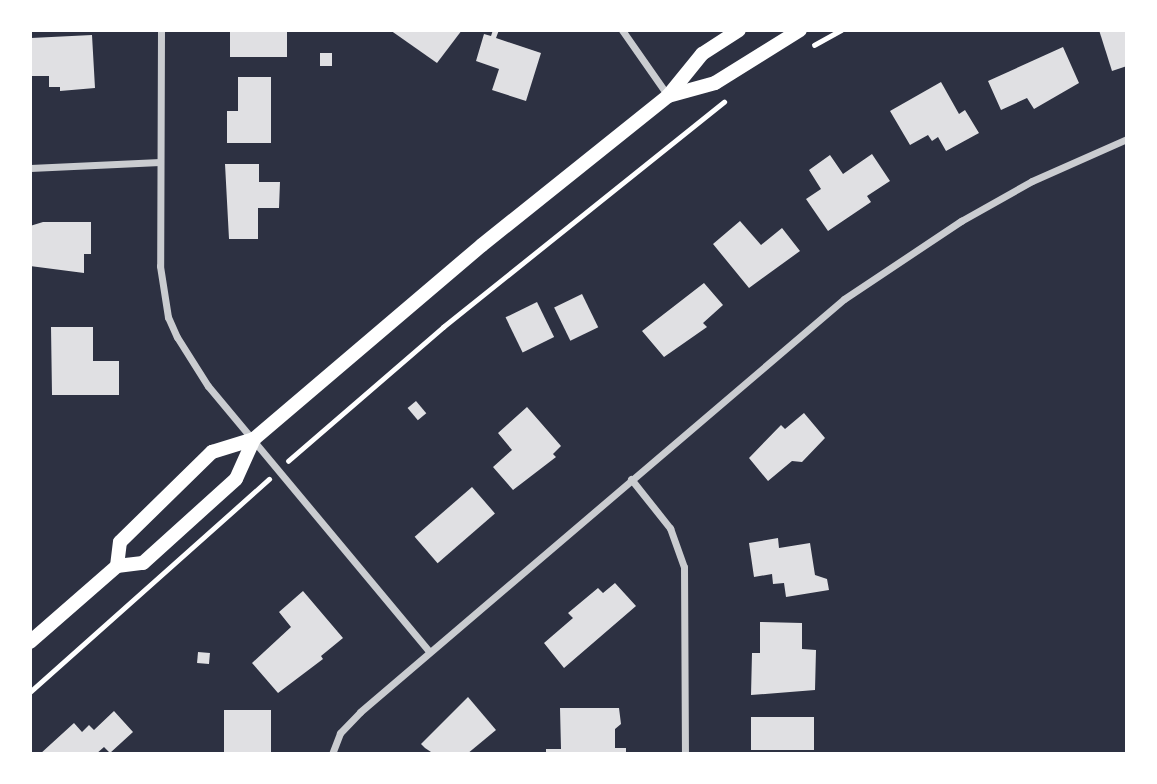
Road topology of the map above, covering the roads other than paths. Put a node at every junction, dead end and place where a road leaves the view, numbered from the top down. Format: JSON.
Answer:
{"nodes":[{"id":1,"x":161,"y":30,"type":"edge"},
{"id":2,"x":622,"y":30,"type":"edge"},
{"id":3,"x":739,"y":30,"type":"edge"},
{"id":4,"x":800,"y":30,"type":"edge"},
{"id":5,"x":668,"y":96,"type":"junction"},
{"id":6,"x":1127,"y":139,"type":"edge"},
{"id":7,"x":160,"y":162,"type":"junction"},
{"id":8,"x":30,"y":168,"type":"edge"},
{"id":9,"x":254,"y":439,"type":"junction"},
{"id":10,"x":631,"y":479,"type":"junction"},
{"id":11,"x":117,"y":566,"type":"junction"},
{"id":12,"x":30,"y":642,"type":"edge"},
{"id":13,"x":429,"y":651,"type":"junction"},
{"id":14,"x":332,"y":754,"type":"edge"},
{"id":15,"x":685,"y":754,"type":"edge"}],
"edges":[{"from":1,"to":7,"type":"street"},
{"from":2,"to":5,"type":"street"},
{"from":3,"to":5,"type":"main road"},
{"from":4,"to":5,"type":"main road"},
{"from":5,"to":9,"type":"main road"},
{"from":6,"to":10,"type":"street"},
{"from":7,"to":8,"type":"street"},
{"from":7,"to":9,"type":"street"},
{"from":9,"to":11,"type":"main road"},
{"from":9,"to":11,"type":"main road"},
{"from":9,"to":13,"type":"street"},
{"from":10,"to":13,"type":"street"},
{"from":10,"to":15,"type":"street"},
{"from":11,"to":12,"type":"main road"},
{"from":13,"to":14,"type":"street"}]}
